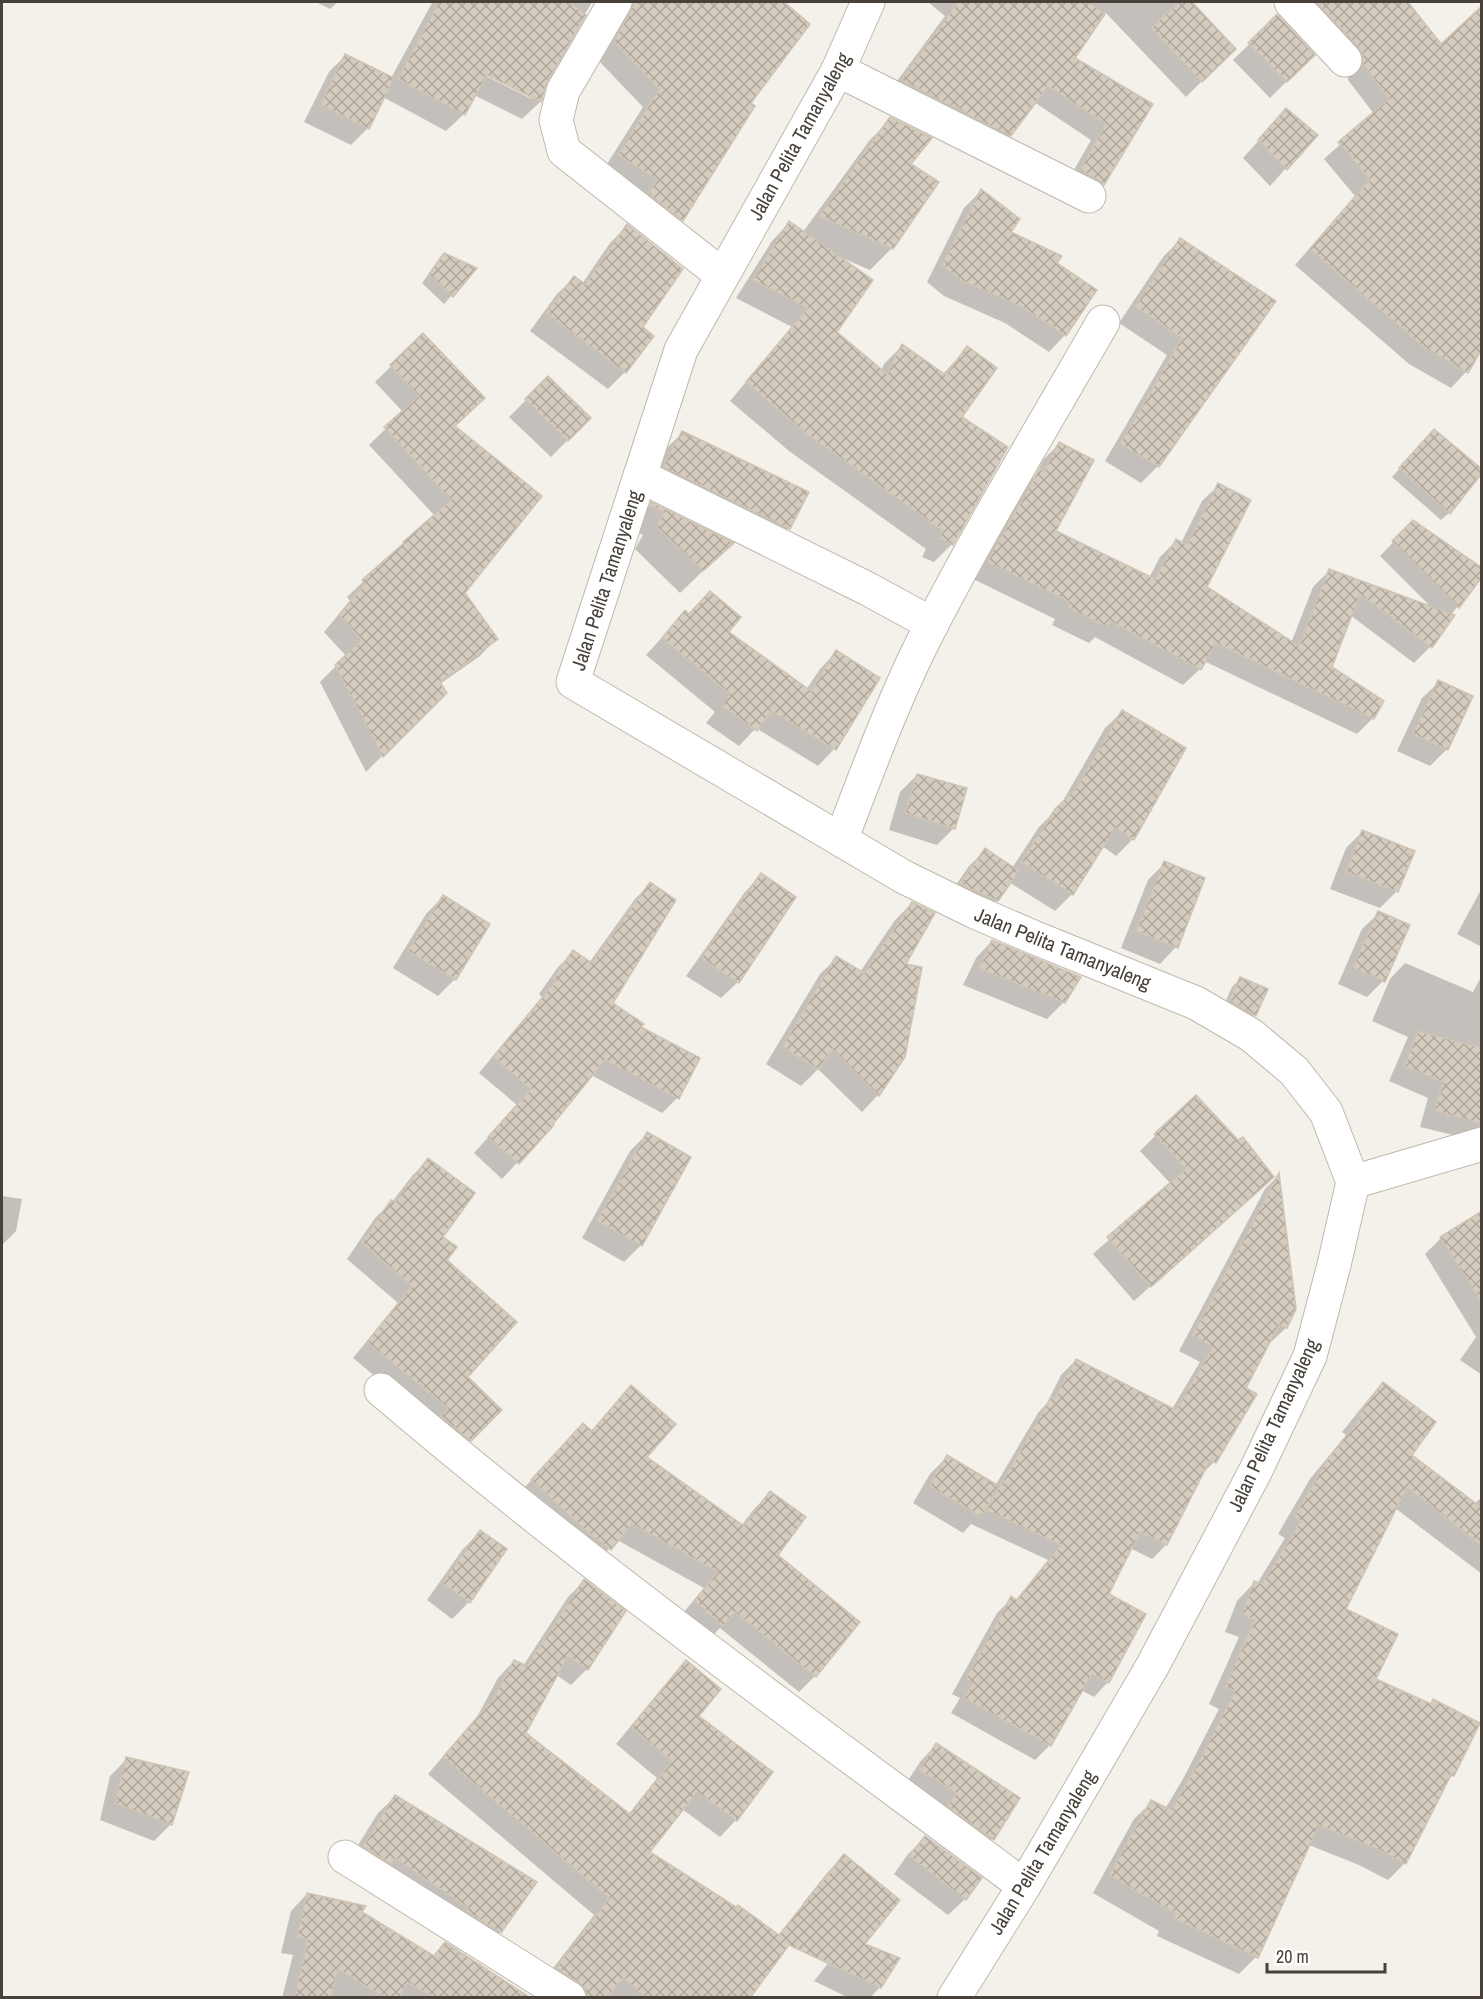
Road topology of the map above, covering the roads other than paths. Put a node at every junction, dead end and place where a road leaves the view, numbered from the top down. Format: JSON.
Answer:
{"nodes":[{"id":1,"x":615,"y":2,"type":"edge"},
{"id":2,"x":868,"y":2,"type":"edge"},
{"id":3,"x":1291,"y":2,"type":"edge"},
{"id":4,"x":1345,"y":60,"type":"dead end"},
{"id":5,"x":838,"y":70,"type":"junction"},
{"id":6,"x":1089,"y":196,"type":"dead end"},
{"id":7,"x":722,"y":275,"type":"junction"},
{"id":8,"x":1103,"y":322,"type":"dead end"},
{"id":9,"x":640,"y":476,"type":"junction"},
{"id":10,"x":932,"y":624,"type":"junction"},
{"id":11,"x":841,"y":840,"type":"junction"},
{"id":12,"x":1482,"y":1144,"type":"edge"},
{"id":13,"x":1353,"y":1182,"type":"junction"},
{"id":14,"x":381,"y":1390,"type":"dead end"},
{"id":15,"x":345,"y":1857,"type":"dead end"},
{"id":16,"x":1024,"y":1886,"type":"junction"},
{"id":17,"x":568,"y":1998,"type":"edge"},
{"id":18,"x":954,"y":1998,"type":"edge"}],
"edges":[{"from":1,"to":7,"type":"street"},
{"from":2,"to":5,"type":"street","name":"Jalan Pelita Tamanyaleng"},
{"from":3,"to":4,"type":"street"},
{"from":5,"to":6,"type":"street"},
{"from":5,"to":7,"type":"street","name":"Jalan Pelita Tamanyaleng"},
{"from":7,"to":9,"type":"street","name":"Jalan Pelita Tamanyaleng"},
{"from":8,"to":10,"type":"street"},
{"from":9,"to":10,"type":"street"},
{"from":9,"to":11,"type":"street","name":"Jalan Pelita Tamanyaleng"},
{"from":10,"to":11,"type":"street"},
{"from":11,"to":13,"type":"street","name":"Jalan Pelita Tamanyaleng"},
{"from":12,"to":13,"type":"street"},
{"from":13,"to":16,"type":"street","name":"Jalan Pelita Tamanyaleng"},
{"from":14,"to":16,"type":"street"},
{"from":15,"to":17,"type":"street"},
{"from":16,"to":18,"type":"street","name":"Jalan Pelita Tamanyaleng"}]}
